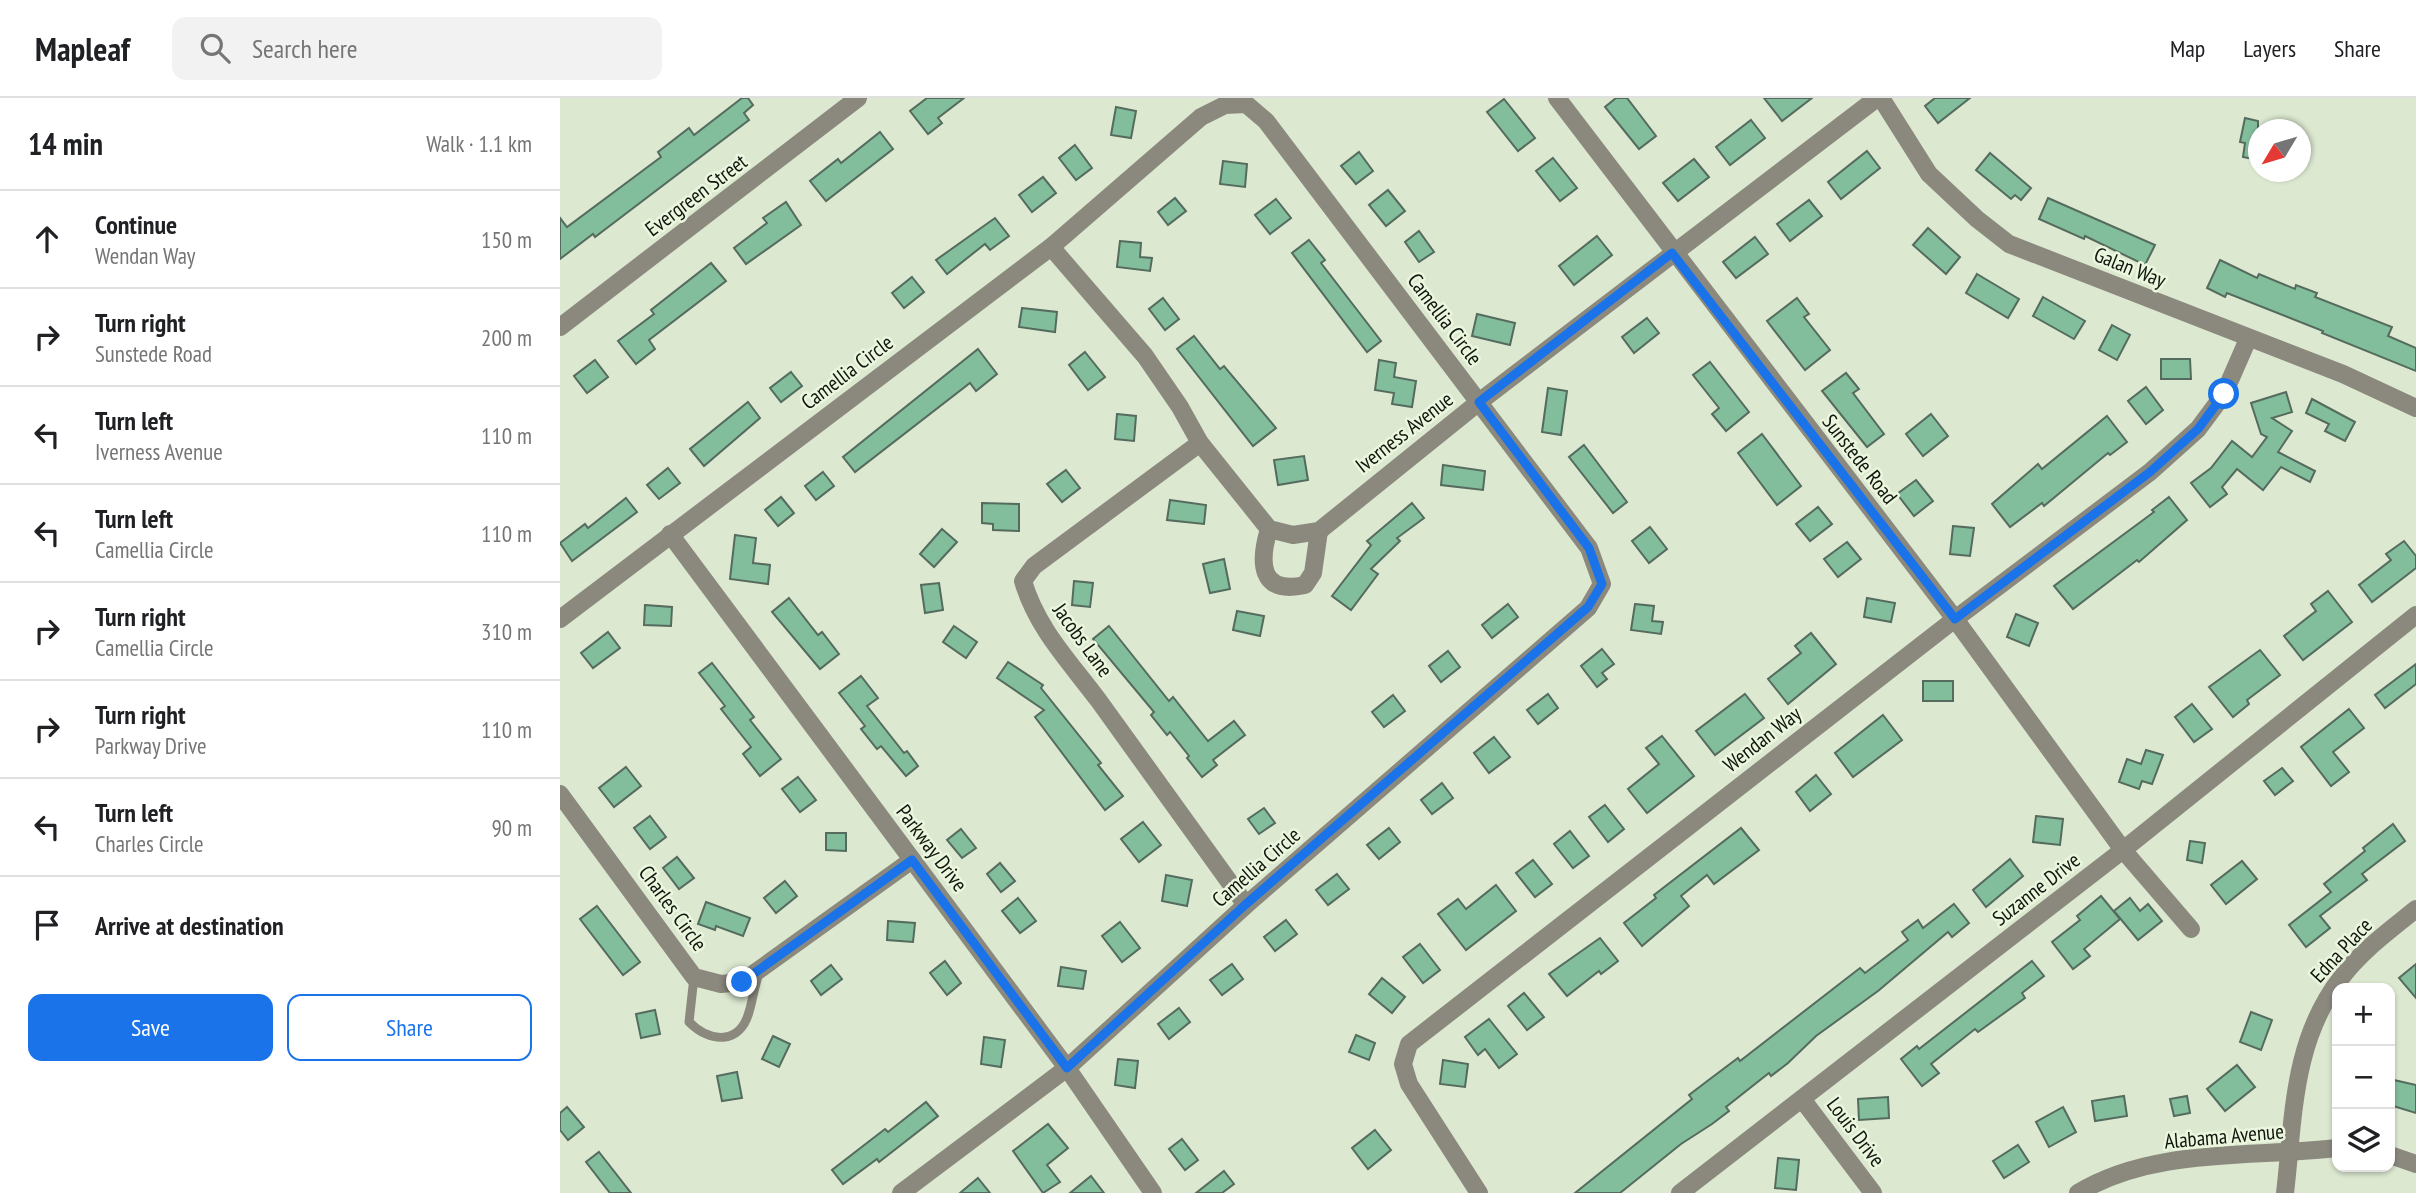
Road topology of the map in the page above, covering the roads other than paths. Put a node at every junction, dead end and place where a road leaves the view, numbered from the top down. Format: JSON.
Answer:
{"nodes":[{"id":1,"x":858,"y":98,"type":"edge"},
{"id":2,"x":1557,"y":98,"type":"edge"},
{"id":3,"x":1879,"y":98,"type":"edge"},
{"id":4,"x":1051,"y":247,"type":"junction"},
{"id":5,"x":1672,"y":253,"type":"junction"},
{"id":6,"x":560,"y":327,"type":"edge"},
{"id":7,"x":2248,"y":339,"type":"junction"},
{"id":8,"x":1479,"y":402,"type":"junction"},
{"id":9,"x":2416,"y":408,"type":"edge"},
{"id":10,"x":1200,"y":443,"type":"junction"},
{"id":11,"x":1269,"y":528,"type":"junction"},
{"id":12,"x":1319,"y":531,"type":"junction"},
{"id":13,"x":670,"y":534,"type":"junction"},
{"id":14,"x":2416,"y":615,"type":"edge"},
{"id":15,"x":560,"y":619,"type":"edge"},
{"id":16,"x":1955,"y":619,"type":"junction"},
{"id":17,"x":560,"y":794,"type":"edge"},
{"id":18,"x":2123,"y":850,"type":"junction"},
{"id":19,"x":912,"y":860,"type":"junction"},
{"id":20,"x":1245,"y":905,"type":"junction"},
{"id":21,"x":2416,"y":909,"type":"edge"},
{"id":22,"x":2191,"y":929,"type":"dead end"},
{"id":23,"x":761,"y":969,"type":"junction"},
{"id":24,"x":694,"y":977,"type":"junction"},
{"id":25,"x":1067,"y":1068,"type":"junction"},
{"id":26,"x":1802,"y":1099,"type":"junction"},
{"id":27,"x":2332,"y":1149,"type":"edge"},
{"id":28,"x":2290,"y":1153,"type":"junction"},
{"id":29,"x":2395,"y":1157,"type":"edge"},
{"id":30,"x":2416,"y":1164,"type":"edge"},
{"id":31,"x":901,"y":1193,"type":"edge"},
{"id":32,"x":1153,"y":1193,"type":"edge"},
{"id":33,"x":1479,"y":1193,"type":"edge"},
{"id":34,"x":1680,"y":1193,"type":"edge"},
{"id":35,"x":1873,"y":1193,"type":"edge"},
{"id":36,"x":2078,"y":1193,"type":"edge"},
{"id":37,"x":2285,"y":1193,"type":"edge"}],
"edges":[{"from":1,"to":6,"type":"street","name":"Evergreen Street"},
{"from":2,"to":5,"type":"street","name":"Sunstede Road"},
{"from":3,"to":5,"type":"street","name":"Iverness Avenue"},
{"from":3,"to":7,"type":"street","name":"Galan Way"},
{"from":4,"to":8,"type":"street","name":"Camellia Circle"},
{"from":4,"to":10,"type":"street"},
{"from":4,"to":13,"type":"street","name":"Camellia Circle"},
{"from":5,"to":8,"type":"street","name":"Iverness Avenue"},
{"from":5,"to":16,"type":"street","name":"Sunstede Road"},
{"from":7,"to":9,"type":"street","name":"Galan Way"},
{"from":7,"to":16,"type":"street","name":"Wendan Way"},
{"from":8,"to":12,"type":"street","name":"Iverness Avenue"},
{"from":8,"to":20,"type":"street","name":"Camellia Circle"},
{"from":10,"to":11,"type":"street"},
{"from":10,"to":20,"type":"street","name":"Jacobs Lane"},
{"from":11,"to":12,"type":"street"},
{"from":11,"to":12,"type":"street"},
{"from":13,"to":15,"type":"street","name":"Camellia Circle"},
{"from":13,"to":19,"type":"street","name":"Parkway Drive"},
{"from":14,"to":18,"type":"street","name":"Suzanne Drive"},
{"from":16,"to":18,"type":"street","name":"Sunstede Road"},
{"from":16,"to":33,"type":"street","name":"Wendan Way"},
{"from":17,"to":24,"type":"street","name":"Charles Circle"},
{"from":18,"to":22,"type":"street","name":"Sunstede Road"},
{"from":18,"to":26,"type":"street","name":"Suzanne Drive"},
{"from":19,"to":23,"type":"street","name":"Charles Circle"},
{"from":19,"to":25,"type":"street","name":"Parkway Drive"},
{"from":20,"to":25,"type":"street","name":"Camellia Circle"},
{"from":21,"to":28,"type":"street","name":"Edna Place"},
{"from":23,"to":24,"type":"street","name":"Charles Circle"},
{"from":23,"to":24,"type":"lane"},
{"from":25,"to":31,"type":"street","name":"Camellia Circle"},
{"from":25,"to":32,"type":"street","name":"Parkway Drive"},
{"from":26,"to":34,"type":"street","name":"Suzanne Drive"},
{"from":26,"to":35,"type":"street","name":"Louis Drive"},
{"from":27,"to":28,"type":"street","name":"Alabama Avenue"},
{"from":28,"to":36,"type":"street","name":"Alabama Avenue"},
{"from":28,"to":37,"type":"street","name":"Edna Place"},
{"from":29,"to":30,"type":"street"}]}
